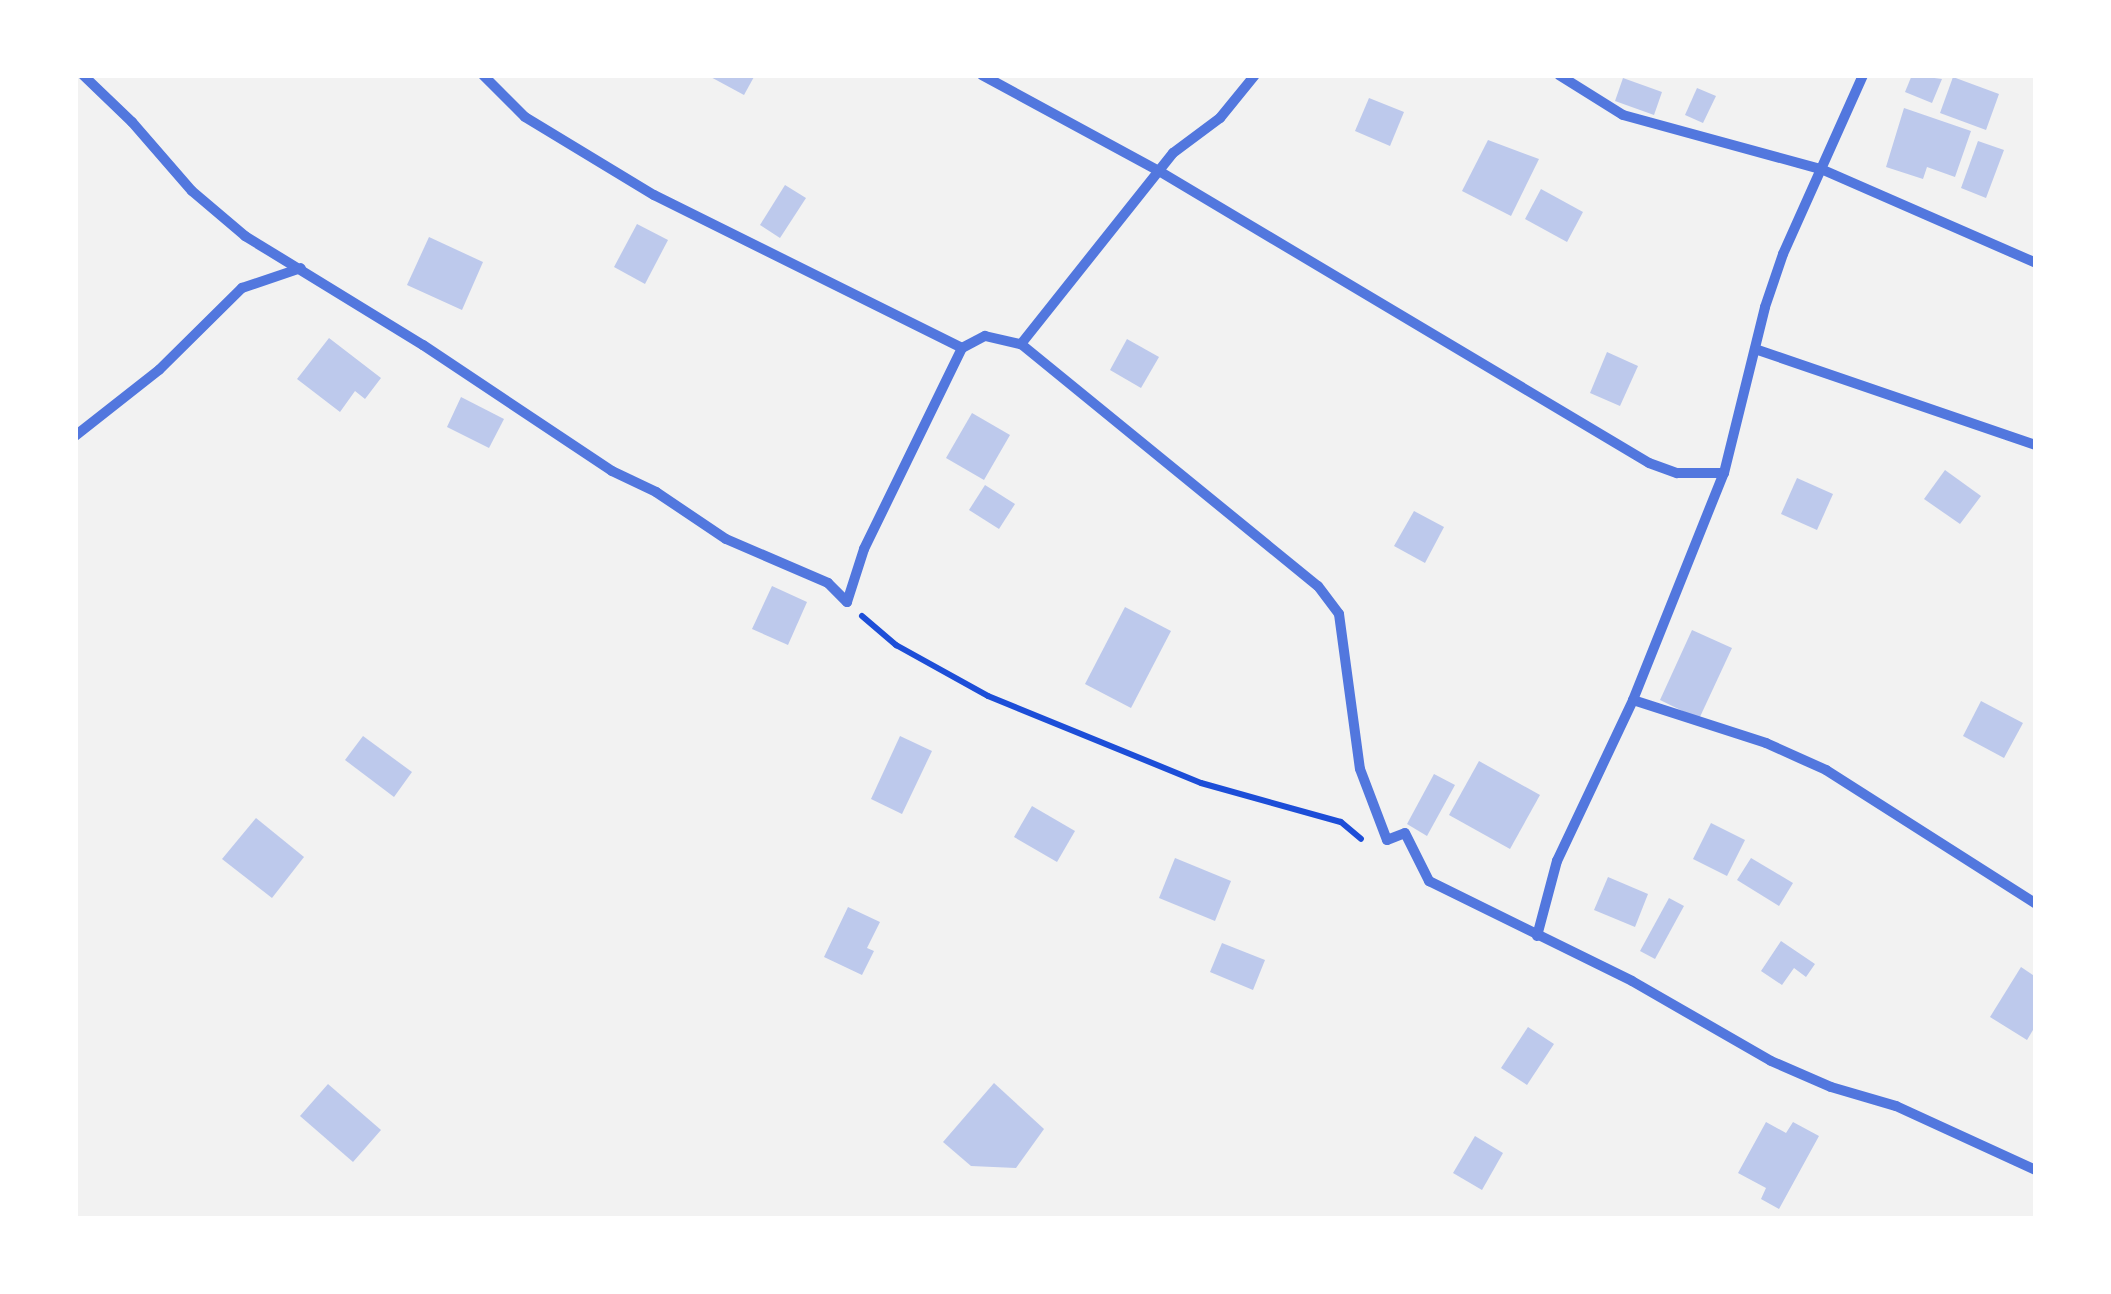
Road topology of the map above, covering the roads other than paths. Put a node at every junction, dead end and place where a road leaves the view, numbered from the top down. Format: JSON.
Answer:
{"nodes":[{"id":1,"x":84,"y":75,"type":"edge"},
{"id":2,"x":483,"y":75,"type":"edge"},
{"id":3,"x":982,"y":75,"type":"edge"},
{"id":4,"x":1255,"y":75,"type":"edge"},
{"id":5,"x":1558,"y":75,"type":"edge"},
{"id":6,"x":1862,"y":75,"type":"edge"},
{"id":7,"x":1821,"y":168,"type":"junction"},
{"id":8,"x":1159,"y":170,"type":"junction"},
{"id":9,"x":2036,"y":263,"type":"edge"},
{"id":10,"x":301,"y":268,"type":"junction"},
{"id":11,"x":1021,"y":344,"type":"junction"},
{"id":12,"x":962,"y":348,"type":"junction"},
{"id":13,"x":1755,"y":349,"type":"junction"},
{"id":14,"x":75,"y":436,"type":"edge"},
{"id":15,"x":2036,"y":444,"type":"edge"},
{"id":16,"x":1724,"y":472,"type":"junction"},
{"id":17,"x":1633,"y":700,"type":"junction"},
{"id":18,"x":2036,"y":904,"type":"edge"},
{"id":19,"x":1537,"y":936,"type":"junction"},
{"id":20,"x":2036,"y":1170,"type":"edge"}],
"edges":[{"from":1,"to":10,"type":"street"},
{"from":2,"to":12,"type":"street"},
{"from":3,"to":8,"type":"street"},
{"from":4,"to":8,"type":"street"},
{"from":5,"to":7,"type":"street"},
{"from":6,"to":7,"type":"street"},
{"from":7,"to":9,"type":"street"},
{"from":7,"to":13,"type":"street"},
{"from":8,"to":11,"type":"street"},
{"from":8,"to":16,"type":"street"},
{"from":10,"to":12,"type":"street"},
{"from":10,"to":14,"type":"street"},
{"from":11,"to":12,"type":"street"},
{"from":11,"to":19,"type":"street"},
{"from":13,"to":15,"type":"street"},
{"from":13,"to":16,"type":"street"},
{"from":16,"to":17,"type":"street"},
{"from":17,"to":18,"type":"street"},
{"from":17,"to":19,"type":"street"},
{"from":19,"to":20,"type":"street"}]}
